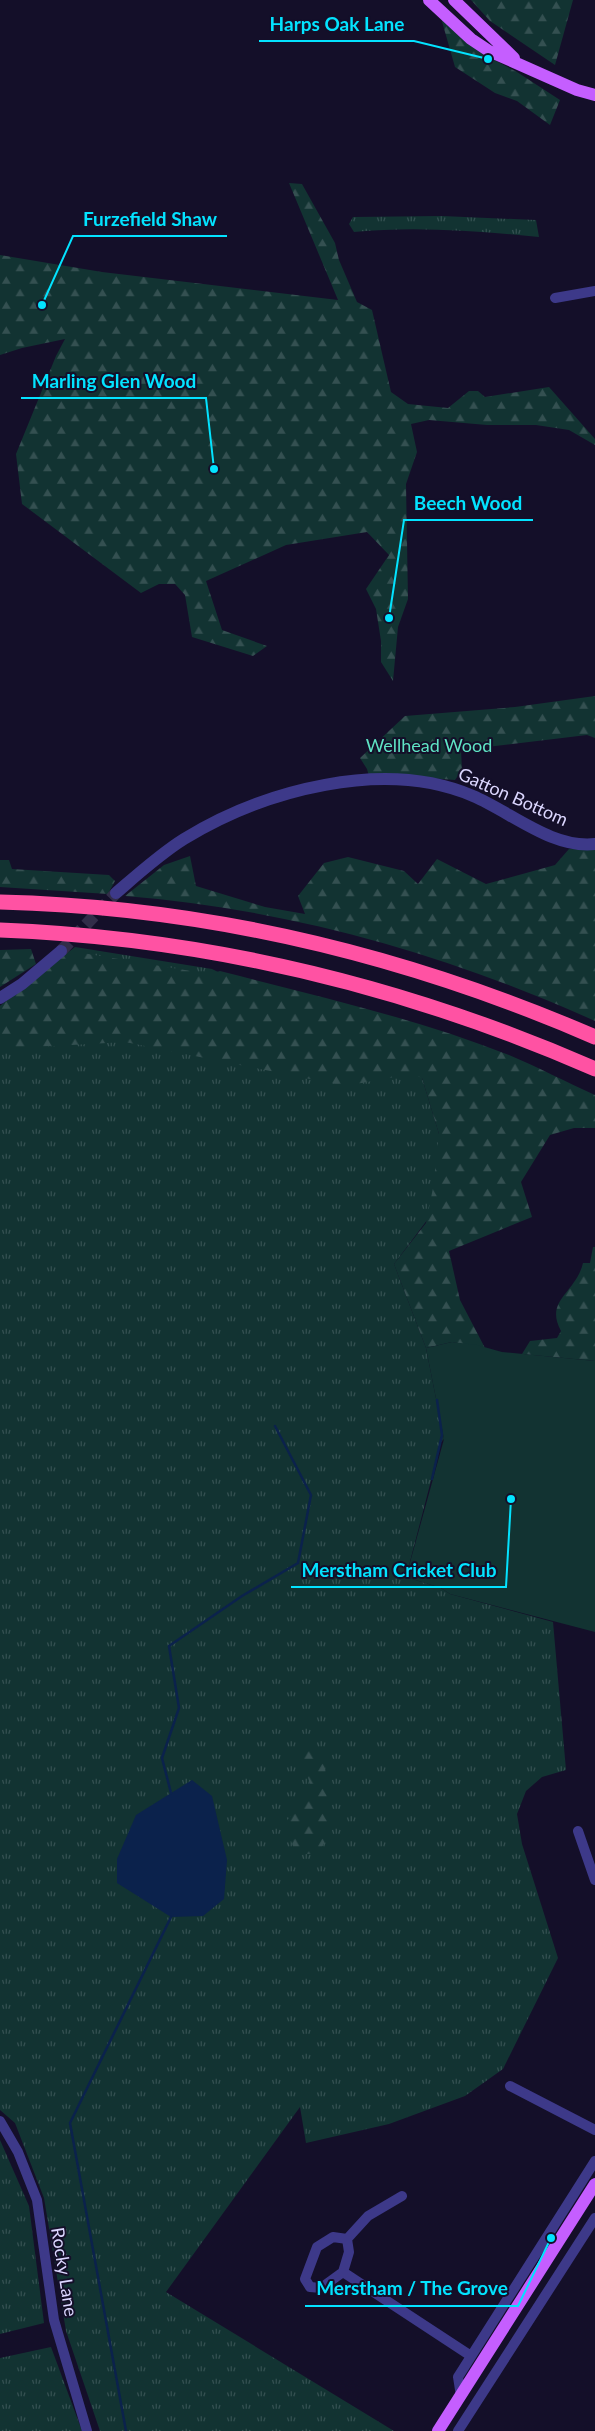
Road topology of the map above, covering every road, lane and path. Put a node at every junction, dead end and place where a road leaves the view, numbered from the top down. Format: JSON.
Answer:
{"nodes":[{"id":1,"x":429,"y":0,"type":"edge"},
{"id":2,"x":454,"y":0,"type":"edge"},
{"id":3,"x":518,"y":62,"type":"junction"},
{"id":4,"x":595,"y":95,"type":"edge"},
{"id":5,"x":595,"y":291,"type":"edge"},
{"id":6,"x":555,"y":298,"type":"dead end"},
{"id":7,"x":595,"y":844,"type":"edge"},
{"id":8,"x":116,"y":893,"type":"tunnel mouth"},
{"id":9,"x":0,"y":902,"type":"edge"},
{"id":10,"x":0,"y":930,"type":"edge"},
{"id":11,"x":61,"y":951,"type":"tunnel mouth"},
{"id":12,"x":0,"y":998,"type":"edge"},
{"id":13,"x":595,"y":1037,"type":"edge"},
{"id":14,"x":595,"y":1069,"type":"edge"},
{"id":15,"x":578,"y":1831,"type":"dead end"},
{"id":16,"x":595,"y":1880,"type":"edge"},
{"id":17,"x":510,"y":2086,"type":"dead end"},
{"id":18,"x":0,"y":2121,"type":"edge"},
{"id":19,"x":595,"y":2130,"type":"edge"},
{"id":20,"x":595,"y":2161,"type":"edge"},
{"id":21,"x":595,"y":2184,"type":"edge"},
{"id":22,"x":402,"y":2196,"type":"dead end"},
{"id":23,"x":595,"y":2218,"type":"edge"},
{"id":24,"x":347,"y":2239,"type":"junction"},
{"id":25,"x":343,"y":2272,"type":"junction"},
{"id":26,"x":471,"y":2356,"type":"junction"},
{"id":27,"x":461,"y":2396,"type":"junction"},
{"id":28,"x":87,"y":2431,"type":"edge"},
{"id":29,"x":438,"y":2431,"type":"edge"},
{"id":30,"x":458,"y":2431,"type":"edge"}],
"edges":[{"from":1,"to":3,"type":"main road"},
{"from":2,"to":3,"type":"main road"},
{"from":3,"to":4,"type":"main road"},
{"from":5,"to":6,"type":"street"},
{"from":7,"to":8,"type":"street","name":"Gatton Bottom"},
{"from":9,"to":13,"type":"highway"},
{"from":10,"to":14,"type":"highway"},
{"from":11,"to":12,"type":"street"},
{"from":15,"to":16,"type":"street"},
{"from":17,"to":19,"type":"street"},
{"from":18,"to":28,"type":"street","name":"Rocky Lane"},
{"from":20,"to":26,"type":"street"},
{"from":21,"to":27,"type":"main road"},
{"from":22,"to":24,"type":"street"},
{"from":23,"to":30,"type":"street"},
{"from":24,"to":25,"type":"street"},
{"from":24,"to":25,"type":"street"},
{"from":25,"to":26,"type":"street"},
{"from":26,"to":27,"type":"street"},
{"from":27,"to":29,"type":"main road"}]}
